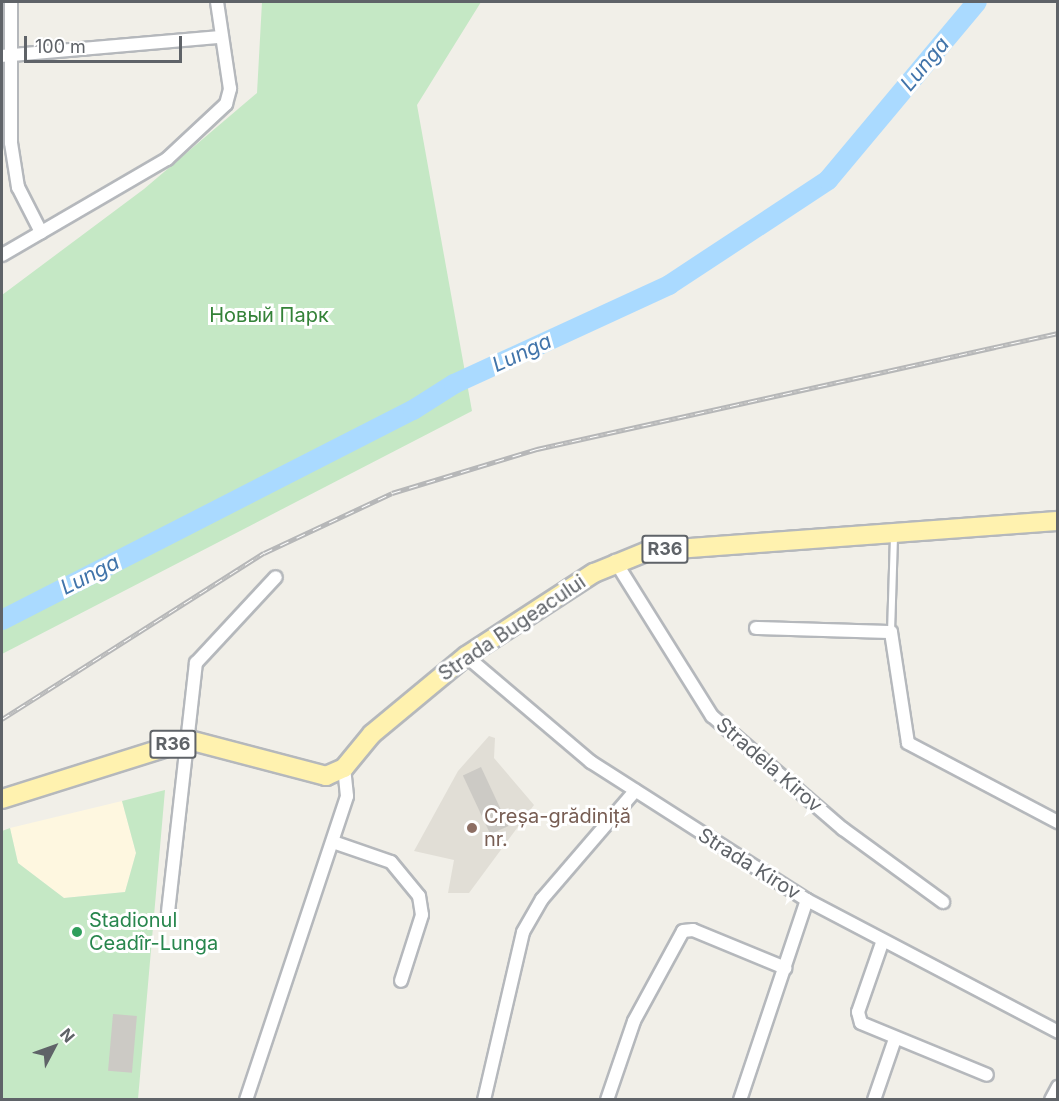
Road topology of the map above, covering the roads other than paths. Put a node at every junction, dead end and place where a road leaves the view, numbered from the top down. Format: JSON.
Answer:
{"nodes":[{"id":1,"x":11,"y":2,"type":"edge"},
{"id":2,"x":217,"y":2,"type":"edge"},
{"id":3,"x":220,"y":37,"type":"junction"},
{"id":4,"x":6,"y":56,"type":"edge"},
{"id":5,"x":41,"y":232,"type":"junction"},
{"id":6,"x":2,"y":255,"type":"edge"},
{"id":7,"x":1058,"y":521,"type":"edge"},
{"id":8,"x":894,"y":535,"type":"junction"},
{"id":9,"x":615,"y":561,"type":"junction"},
{"id":10,"x":276,"y":577,"type":"dead end"},
{"id":11,"x":756,"y":628,"type":"dead end"},
{"id":12,"x":891,"y":632,"type":"junction"},
{"id":13,"x":466,"y":656,"type":"junction"},
{"id":14,"x":189,"y":740,"type":"junction"},
{"id":15,"x":344,"y":768,"type":"junction"},
{"id":16,"x":635,"y":791,"type":"junction"},
{"id":17,"x":2,"y":799,"type":"edge"},
{"id":18,"x":1058,"y":822,"type":"edge"},
{"id":19,"x":333,"y":842,"type":"junction"},
{"id":20,"x":807,"y":900,"type":"junction"},
{"id":21,"x":943,"y":902,"type":"dead end"},
{"id":22,"x":168,"y":912,"type":"dead end"},
{"id":23,"x":882,"y":943,"type":"junction"},
{"id":24,"x":785,"y":968,"type":"junction"},
{"id":25,"x":401,"y":981,"type":"dead end"},
{"id":26,"x":1058,"y":1032,"type":"edge"},
{"id":27,"x":895,"y":1039,"type":"junction"},
{"id":28,"x":987,"y":1075,"type":"dead end"},
{"id":29,"x":1058,"y":1087,"type":"edge"},
{"id":30,"x":246,"y":1100,"type":"edge"},
{"id":31,"x":484,"y":1100,"type":"edge"},
{"id":32,"x":607,"y":1100,"type":"edge"},
{"id":33,"x":740,"y":1100,"type":"edge"},
{"id":34,"x":874,"y":1100,"type":"edge"},
{"id":35,"x":1051,"y":1100,"type":"edge"}],
"edges":[{"from":1,"to":4,"type":"street"},
{"from":2,"to":3,"type":"street"},
{"from":3,"to":4,"type":"street"},
{"from":3,"to":5,"type":"street"},
{"from":4,"to":5,"type":"street"},
{"from":5,"to":6,"type":"street"},
{"from":7,"to":8,"type":"main road","name":"Strada Bugeacului","number":"R36"},
{"from":8,"to":9,"type":"main road","name":"Strada Bugeacului","number":"R36"},
{"from":8,"to":12,"type":"lane"},
{"from":9,"to":13,"type":"main road","name":"Strada Bugeacului","number":"R36"},
{"from":9,"to":21,"type":"street","name":"Stradela Kirov"},
{"from":10,"to":14,"type":"street"},
{"from":11,"to":12,"type":"street"},
{"from":12,"to":18,"type":"street"},
{"from":13,"to":15,"type":"main road","name":"Strada Bugeacului","number":"R36"},
{"from":13,"to":16,"type":"street","name":"Strada Kirov"},
{"from":14,"to":15,"type":"main road","number":"R36"},
{"from":14,"to":17,"type":"main road","number":"R36"},
{"from":14,"to":22,"type":"street"},
{"from":15,"to":19,"type":"street"},
{"from":16,"to":20,"type":"street","name":"Strada Kirov"},
{"from":16,"to":31,"type":"street"},
{"from":19,"to":25,"type":"street"},
{"from":19,"to":30,"type":"street"},
{"from":20,"to":23,"type":"street","name":"Strada Kirov"},
{"from":20,"to":24,"type":"street"},
{"from":23,"to":26,"type":"street","name":"Strada Kirov"},
{"from":23,"to":27,"type":"street"},
{"from":24,"to":32,"type":"street"},
{"from":24,"to":33,"type":"street"},
{"from":27,"to":28,"type":"street"},
{"from":27,"to":34,"type":"street"},
{"from":29,"to":35,"type":"street"}]}
